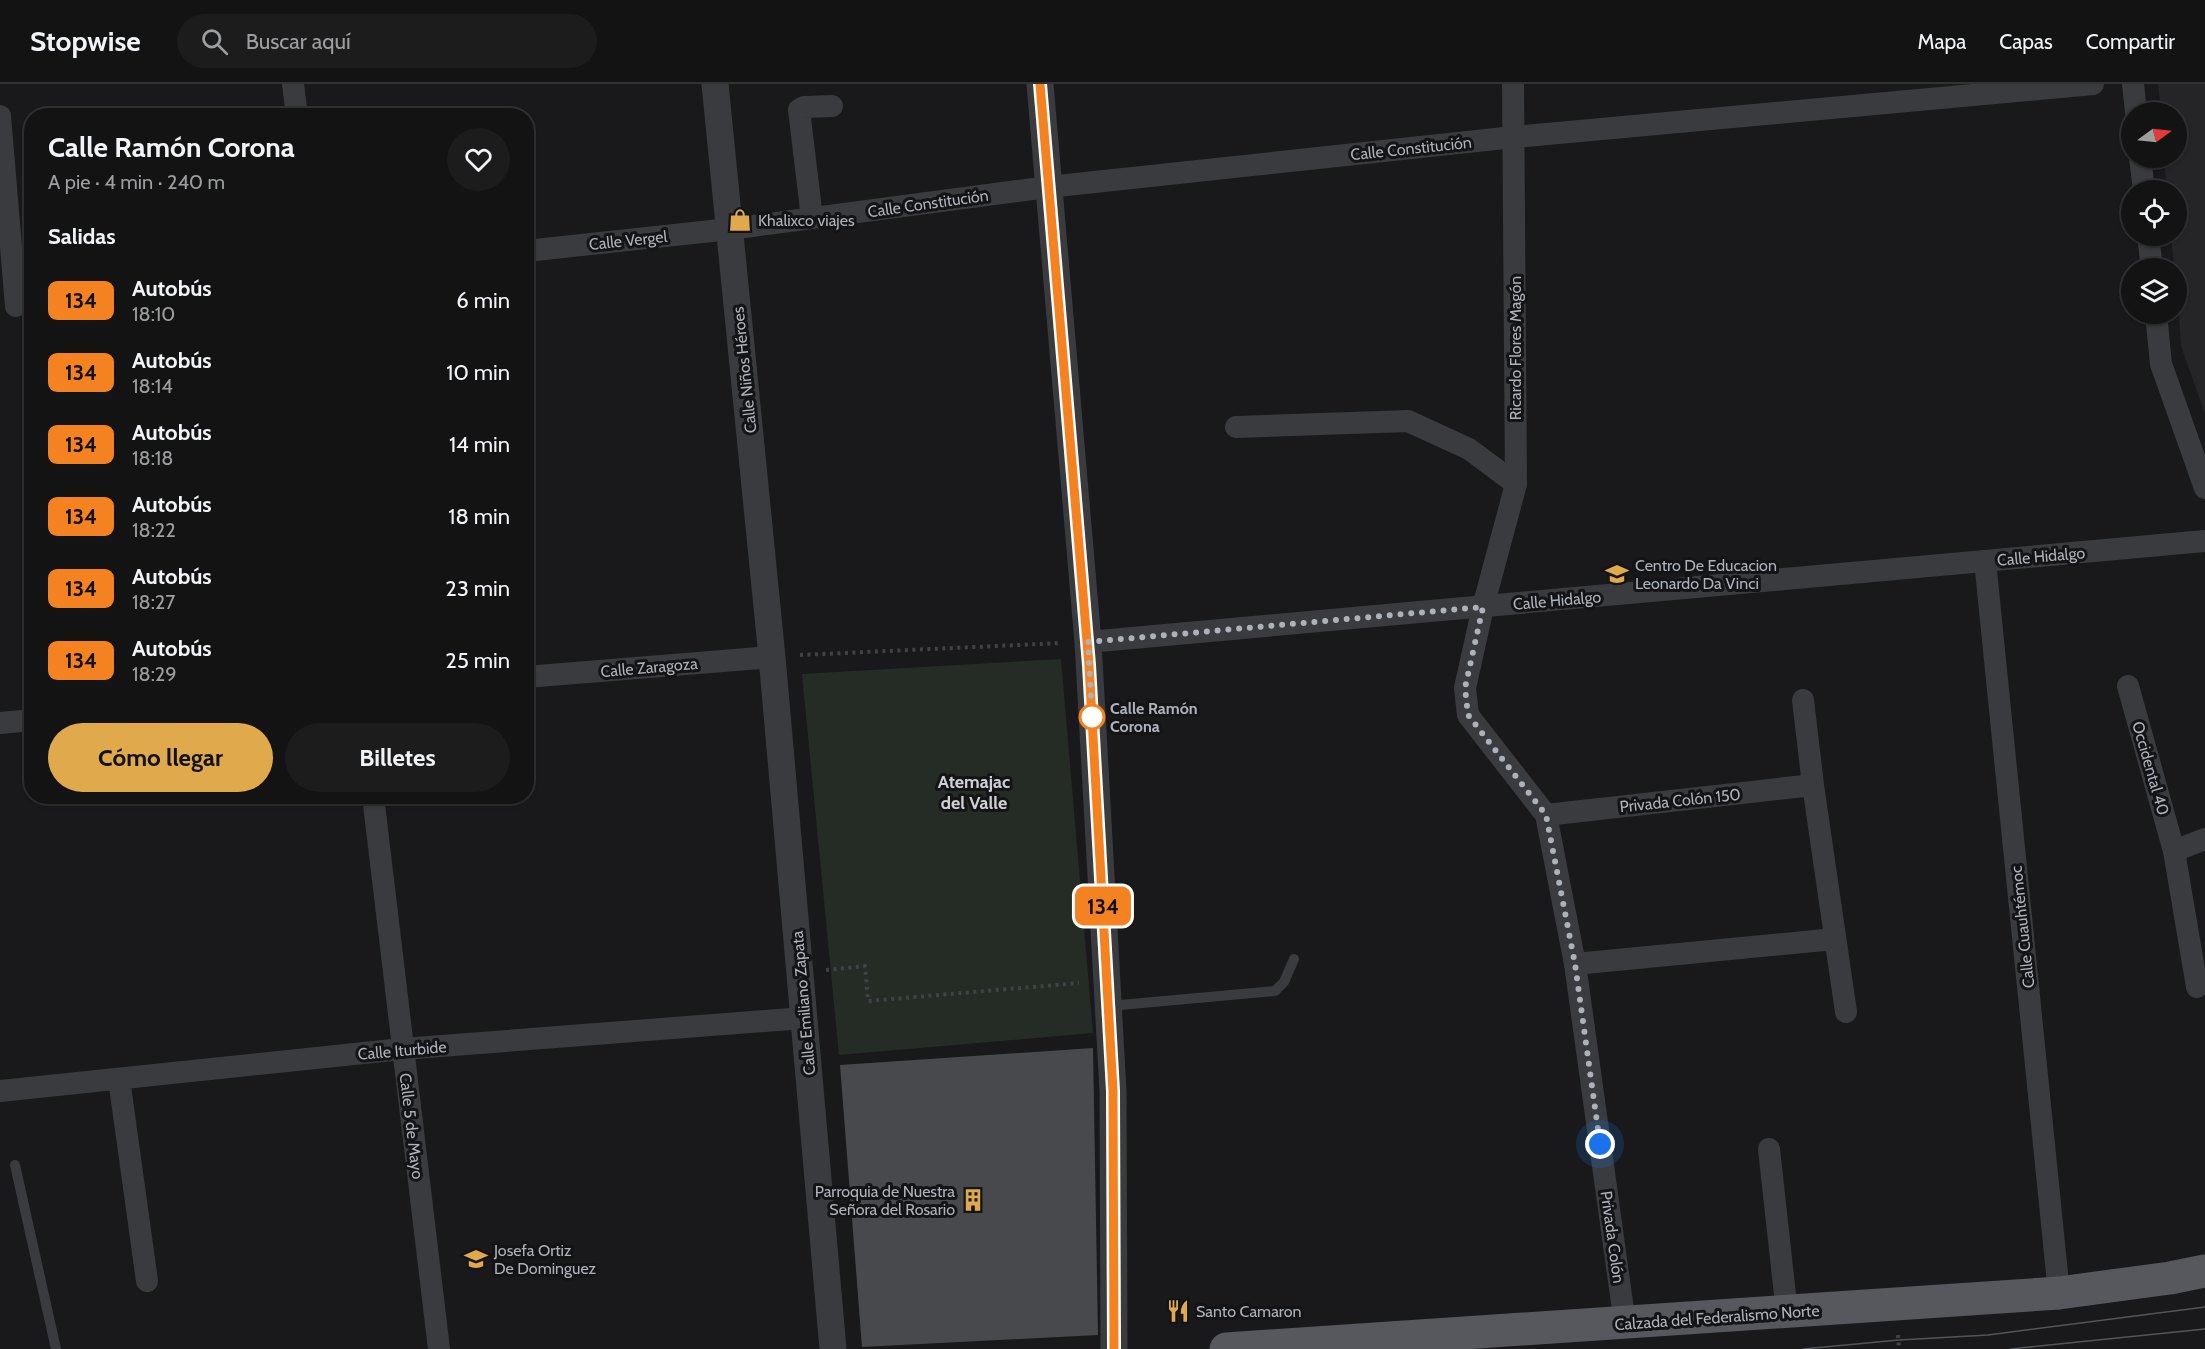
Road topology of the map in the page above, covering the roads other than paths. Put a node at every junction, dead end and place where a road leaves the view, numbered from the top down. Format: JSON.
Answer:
{"nodes":[{"id":1,"x":293,"y":84,"type":"edge"},
{"id":2,"x":715,"y":84,"type":"edge"},
{"id":3,"x":1040,"y":84,"type":"edge"},
{"id":4,"x":1513,"y":84,"type":"edge"},
{"id":5,"x":2093,"y":84,"type":"edge"},
{"id":6,"x":2133,"y":84,"type":"edge"},
{"id":7,"x":2135,"y":102,"type":"edge"},
{"id":8,"x":832,"y":106,"type":"dead end"},
{"id":9,"x":296,"y":108,"type":"edge"},
{"id":10,"x":0,"y":116,"type":"edge"},
{"id":11,"x":1514,"y":137,"type":"junction"},
{"id":12,"x":1048,"y":187,"type":"junction"},
{"id":13,"x":812,"y":218,"type":"junction"},
{"id":14,"x":730,"y":229,"type":"junction"},
{"id":15,"x":534,"y":250,"type":"edge"},
{"id":16,"x":16,"y":306,"type":"edge"},
{"id":17,"x":2157,"y":324,"type":"edge"},
{"id":18,"x":1236,"y":426,"type":"dead end"},
{"id":19,"x":1516,"y":484,"type":"junction"},
{"id":20,"x":2205,"y":488,"type":"edge"},
{"id":21,"x":2205,"y":541,"type":"edge"},
{"id":22,"x":1985,"y":561,"type":"junction"},
{"id":23,"x":1483,"y":607,"type":"junction"},
{"id":24,"x":1088,"y":642,"type":"junction"},
{"id":25,"x":772,"y":657,"type":"junction"},
{"id":26,"x":534,"y":676,"type":"edge"},
{"id":27,"x":2128,"y":686,"type":"dead end"},
{"id":28,"x":1803,"y":700,"type":"dead end"},
{"id":29,"x":24,"y":721,"type":"edge"},
{"id":30,"x":0,"y":723,"type":"edge"},
{"id":31,"x":1813,"y":785,"type":"junction"},
{"id":32,"x":374,"y":804,"type":"edge"},
{"id":33,"x":1546,"y":815,"type":"junction"},
{"id":34,"x":2205,"y":839,"type":"edge"},
{"id":35,"x":2174,"y":850,"type":"junction"},
{"id":36,"x":1835,"y":939,"type":"junction"},
{"id":37,"x":1294,"y":958,"type":"dead end"},
{"id":38,"x":1575,"y":964,"type":"junction"},
{"id":39,"x":2198,"y":987,"type":"dead end"},
{"id":40,"x":1108,"y":1006,"type":"junction"},
{"id":41,"x":1846,"y":1012,"type":"dead end"},
{"id":42,"x":804,"y":1018,"type":"junction"},
{"id":43,"x":402,"y":1049,"type":"junction"},
{"id":44,"x":119,"y":1078,"type":"junction"},
{"id":45,"x":0,"y":1091,"type":"edge"},
{"id":46,"x":1769,"y":1149,"type":"dead end"},
{"id":47,"x":15,"y":1165,"type":"dead end"},
{"id":48,"x":2205,"y":1271,"type":"edge"},
{"id":49,"x":147,"y":1281,"type":"dead end"},
{"id":50,"x":2060,"y":1293,"type":"junction"},
{"id":51,"x":1787,"y":1313,"type":"junction"},
{"id":52,"x":1625,"y":1324,"type":"junction"},
{"id":53,"x":56,"y":1349,"type":"edge"},
{"id":54,"x":439,"y":1349,"type":"edge"},
{"id":55,"x":833,"y":1349,"type":"edge"},
{"id":56,"x":1114,"y":1349,"type":"edge"},
{"id":57,"x":1227,"y":1349,"type":"edge"}],
"edges":[{"from":1,"to":9,"type":"street"},
{"from":2,"to":14,"type":"street","name":"Calle Niños Héroes"},
{"from":3,"to":12,"type":"street"},
{"from":4,"to":11,"type":"street","name":"Ricardo Flores Magón"},
{"from":5,"to":11,"type":"street","name":"Calle Constitución"},
{"from":6,"to":7,"type":"street"},
{"from":8,"to":13,"type":"street"},
{"from":10,"to":16,"type":"street"},
{"from":11,"to":12,"type":"street","name":"Calle Constitución"},
{"from":11,"to":19,"type":"street","name":"Ricardo Flores Magón"},
{"from":12,"to":13,"type":"street","name":"Calle Constitución"},
{"from":12,"to":24,"type":"street"},
{"from":13,"to":14,"type":"street","name":"Calle Constitución"},
{"from":14,"to":15,"type":"street","name":"Calle Vergel"},
{"from":14,"to":25,"type":"street","name":"Calle Niños Héroes"},
{"from":17,"to":20,"type":"street"},
{"from":18,"to":19,"type":"street"},
{"from":19,"to":23,"type":"street","name":"Ricardo Flores Magón"},
{"from":21,"to":22,"type":"street","name":"Calle Hidalgo"},
{"from":22,"to":23,"type":"street","name":"Calle Hidalgo"},
{"from":22,"to":50,"type":"street","name":"Calle Cuauhtémoc"},
{"from":23,"to":24,"type":"street","name":"Calle Hidalgo"},
{"from":23,"to":33,"type":"street","name":"Privada Colón"},
{"from":24,"to":40,"type":"street"},
{"from":25,"to":26,"type":"street","name":"Calle Zaragoza"},
{"from":25,"to":42,"type":"street","name":"Calle Emiliano Zapata"},
{"from":27,"to":35,"type":"street","name":"Occidental 40"},
{"from":28,"to":31,"type":"street"},
{"from":29,"to":30,"type":"street"},
{"from":31,"to":33,"type":"street","name":"Privada Colón 150"},
{"from":31,"to":36,"type":"street"},
{"from":32,"to":43,"type":"street","name":"Calle 5 de Mayo"},
{"from":33,"to":38,"type":"street","name":"Privada Colón"},
{"from":34,"to":35,"type":"street"},
{"from":35,"to":39,"type":"street","name":"Occidental 40"},
{"from":36,"to":38,"type":"street"},
{"from":36,"to":41,"type":"street"},
{"from":37,"to":40,"type":"lane"},
{"from":38,"to":52,"type":"street","name":"Privada Colón"},
{"from":40,"to":56,"type":"street"},
{"from":42,"to":43,"type":"street","name":"Calle Iturbide"},
{"from":42,"to":55,"type":"street","name":"Calle Emiliano Zapata"},
{"from":43,"to":44,"type":"street","name":"Calle Iturbide"},
{"from":43,"to":54,"type":"street","name":"Calle 5 de Mayo"},
{"from":44,"to":45,"type":"street","name":"Calle Iturbide"},
{"from":44,"to":49,"type":"street"},
{"from":46,"to":51,"type":"street"},
{"from":47,"to":53,"type":"lane"},
{"from":48,"to":50,"type":"main road","name":"Calzada del Federalismo Norte"},
{"from":50,"to":51,"type":"main road","name":"Calzada del Federalismo Norte"},
{"from":51,"to":52,"type":"main road","name":"Calzada del Federalismo Norte"},
{"from":52,"to":57,"type":"main road","name":"Calzada del Federalismo Norte"}]}
